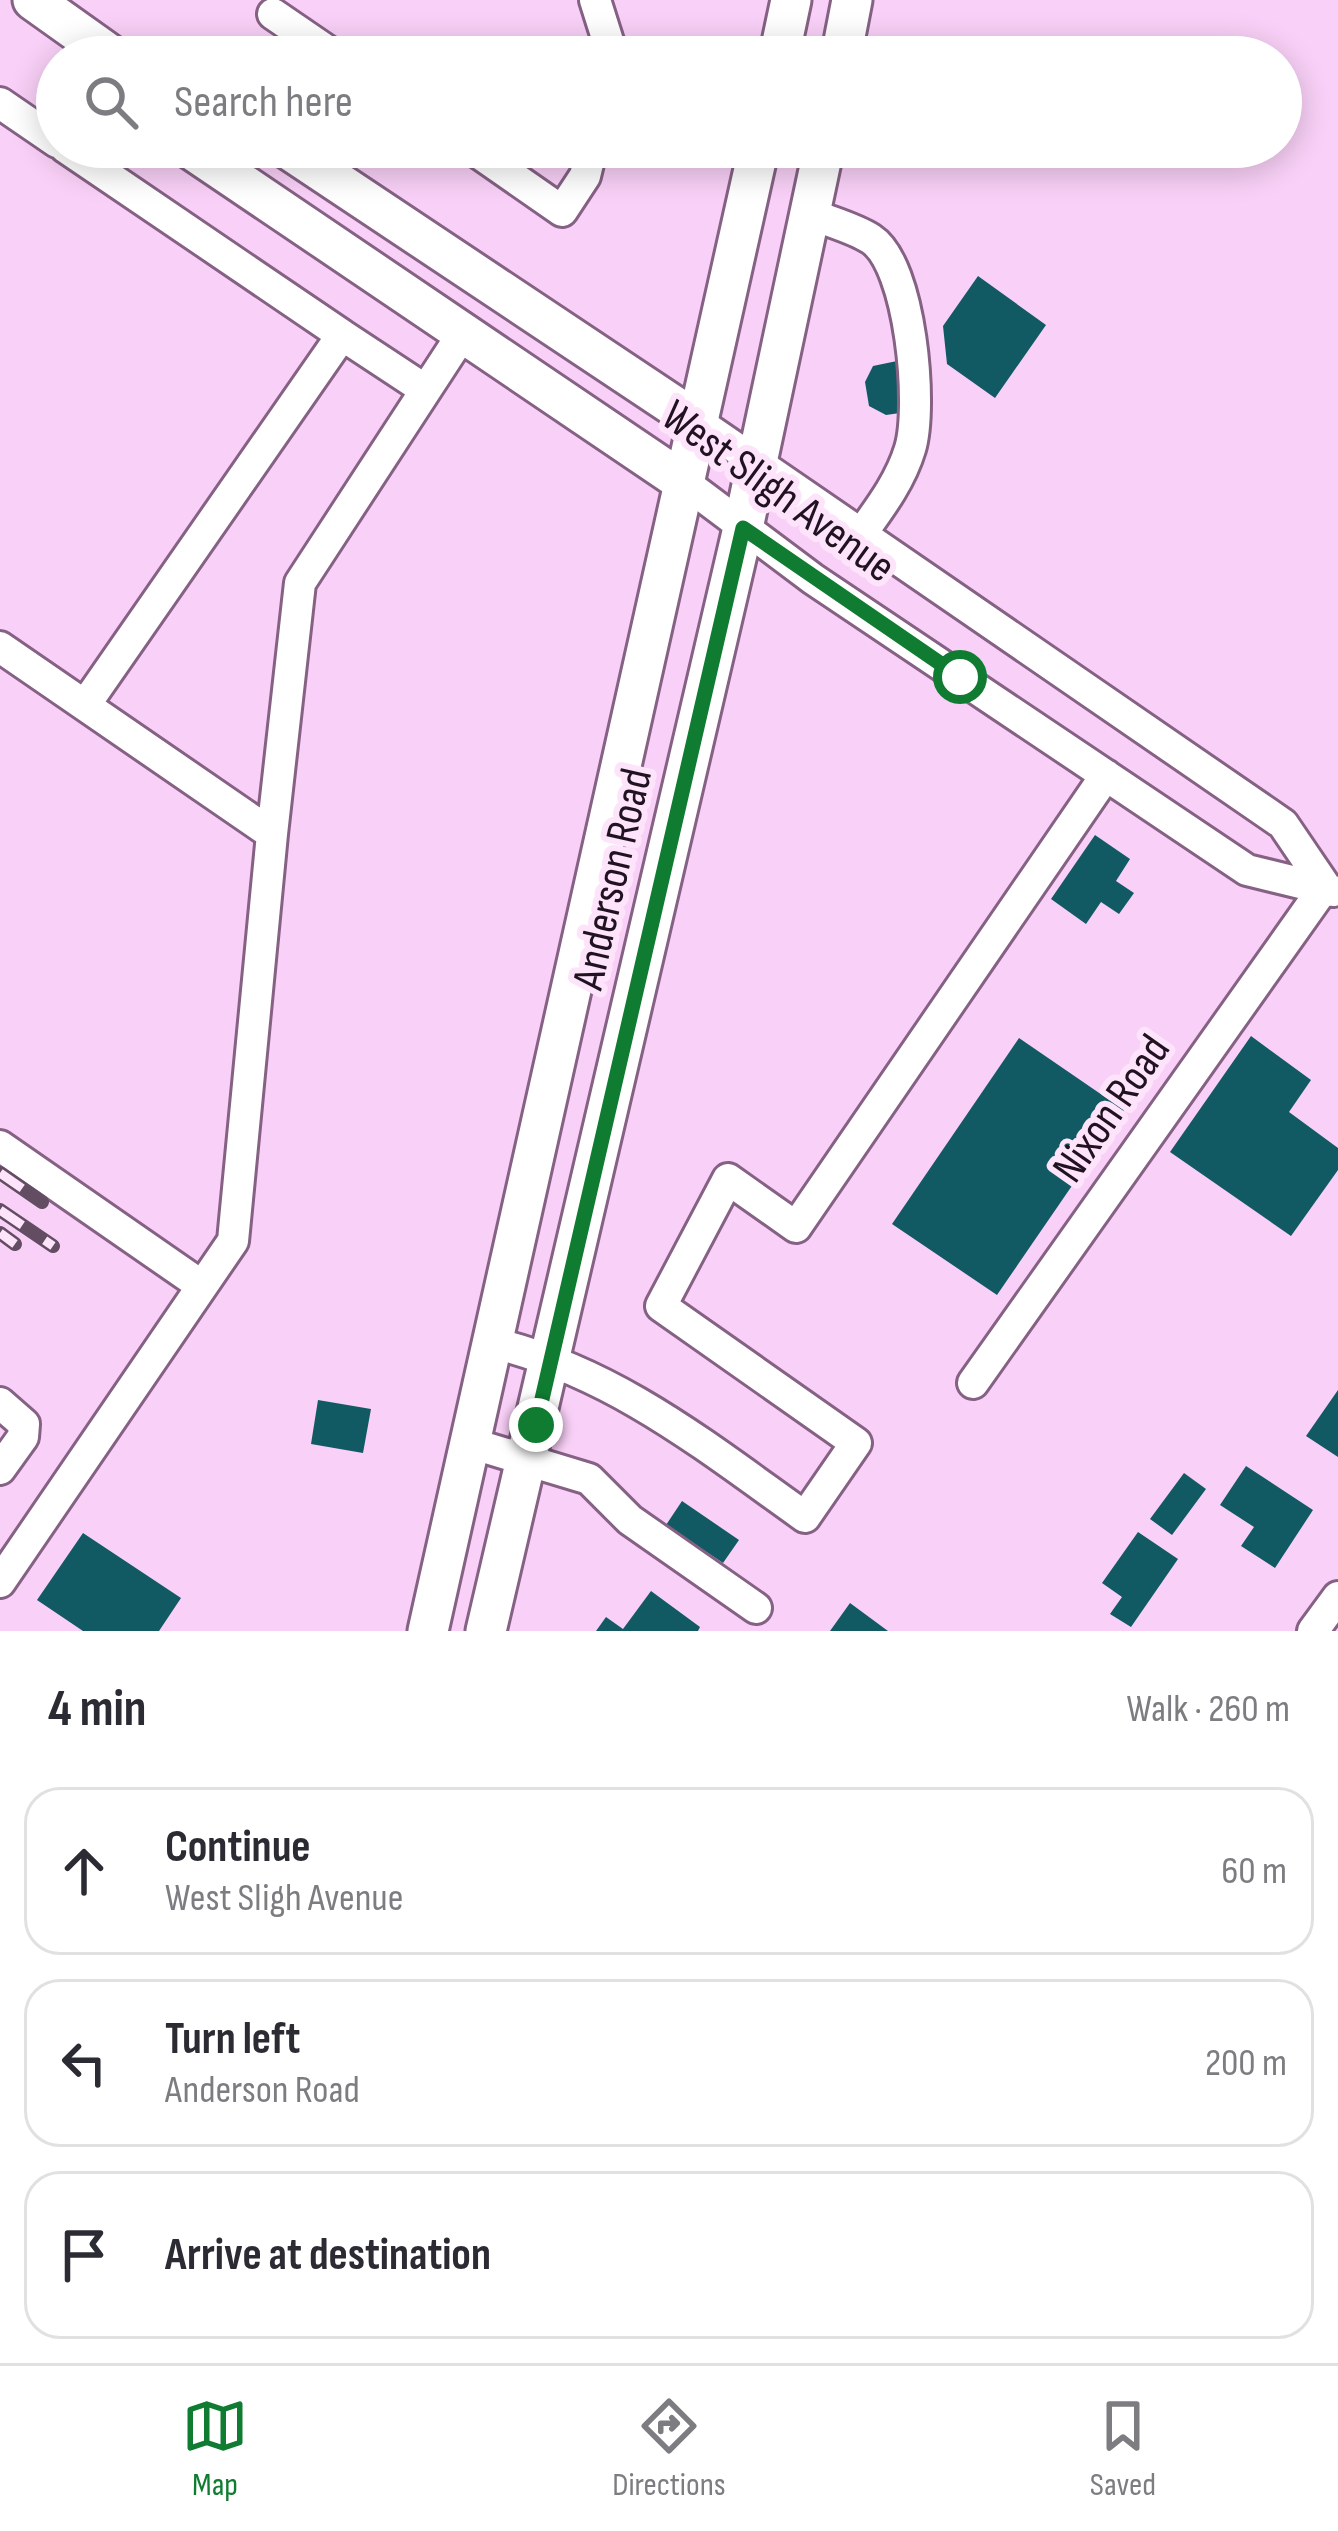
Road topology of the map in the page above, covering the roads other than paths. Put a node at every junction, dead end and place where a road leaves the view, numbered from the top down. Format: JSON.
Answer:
{"nodes":[{"id":1,"x":33,"y":0,"type":"edge"},
{"id":2,"x":596,"y":0,"type":"edge"},
{"id":3,"x":791,"y":0,"type":"edge"},
{"id":4,"x":852,"y":0,"type":"edge"},
{"id":5,"x":273,"y":14,"type":"dead end"},
{"id":6,"x":84,"y":36,"type":"edge"},
{"id":7,"x":305,"y":36,"type":"edge"},
{"id":8,"x":607,"y":36,"type":"edge"},
{"id":9,"x":783,"y":36,"type":"edge"},
{"id":10,"x":845,"y":36,"type":"edge"},
{"id":11,"x":0,"y":104,"type":"edge"},
{"id":12,"x":36,"y":128,"type":"edge"},
{"id":13,"x":95,"y":168,"type":"edge"},
{"id":14,"x":220,"y":168,"type":"edge"},
{"id":15,"x":317,"y":168,"type":"edge"},
{"id":16,"x":500,"y":168,"type":"edge"},
{"id":17,"x":587,"y":168,"type":"edge"},
{"id":18,"x":754,"y":168,"type":"edge"},
{"id":19,"x":820,"y":168,"type":"edge"},
{"id":20,"x":812,"y":214,"type":"junction"},
{"id":21,"x":465,"y":329,"type":"junction"},
{"id":22,"x":342,"y":335,"type":"junction"},
{"id":23,"x":424,"y":388,"type":"junction"},
{"id":24,"x":698,"y":422,"type":"junction"},
{"id":25,"x":756,"y":466,"type":"junction"},
{"id":26,"x":685,"y":482,"type":"junction"},
{"id":27,"x":743,"y":528,"type":"junction"},
{"id":28,"x":860,"y":537,"type":"junction"},
{"id":29,"x":0,"y":647,"type":"edge"},
{"id":30,"x":85,"y":705,"type":"junction"},
{"id":31,"x":1106,"y":775,"type":"junction"},
{"id":32,"x":272,"y":834,"type":"junction"},
{"id":33,"x":1331,"y":890,"type":"edge"},
{"id":34,"x":0,"y":1146,"type":"edge"},
{"id":35,"x":202,"y":1286,"type":"junction"},
{"id":36,"x":493,"y":1343,"type":"junction"},
{"id":37,"x":552,"y":1357,"type":"junction"},
{"id":38,"x":973,"y":1383,"type":"dead end"},
{"id":39,"x":0,"y":1403,"type":"edge"},
{"id":40,"x":470,"y":1443,"type":"junction"},
{"id":41,"x":528,"y":1458,"type":"junction"},
{"id":42,"x":0,"y":1469,"type":"edge"},
{"id":43,"x":0,"y":1582,"type":"edge"},
{"id":44,"x":756,"y":1608,"type":"dead end"},
{"id":45,"x":428,"y":1631,"type":"edge"},
{"id":46,"x":486,"y":1631,"type":"edge"}],
"edges":[{"from":1,"to":6,"type":"main road"},
{"from":2,"to":8,"type":"street"},
{"from":3,"to":9,"type":"main road"},
{"from":4,"to":10,"type":"main road"},
{"from":5,"to":7,"type":"street"},
{"from":11,"to":12,"type":"street"},
{"from":13,"to":22,"type":"street"},
{"from":14,"to":21,"type":"main road","name":"West Sligh Avenue"},
{"from":15,"to":24,"type":"main road","name":"West Sligh Avenue"},
{"from":16,"to":17,"type":"street"},
{"from":18,"to":24,"type":"main road","name":"Anderson Road"},
{"from":19,"to":20,"type":"main road","name":"Anderson Road"},
{"from":20,"to":25,"type":"main road","name":"Anderson Road"},
{"from":20,"to":28,"type":"street"},
{"from":21,"to":23,"type":"street"},
{"from":21,"to":26,"type":"main road","name":"West Sligh Avenue"},
{"from":22,"to":23,"type":"street"},
{"from":22,"to":30,"type":"street"},
{"from":23,"to":32,"type":"street"},
{"from":24,"to":25,"type":"street","name":"West Sligh Avenue"},
{"from":24,"to":26,"type":"main road","name":"Anderson Road"},
{"from":25,"to":27,"type":"main road","name":"Anderson Road"},
{"from":25,"to":28,"type":"street","name":"West Sligh Avenue"},
{"from":26,"to":27,"type":"street","name":"West Sligh Avenue"},
{"from":26,"to":36,"type":"main road","name":"Anderson Road"},
{"from":27,"to":31,"type":"street","name":"West Sligh Avenue"},
{"from":27,"to":37,"type":"main road","name":"Anderson Road"},
{"from":28,"to":33,"type":"street","name":"West Sligh Avenue"},
{"from":29,"to":30,"type":"street"},
{"from":30,"to":32,"type":"street"},
{"from":31,"to":33,"type":"street","name":"West Sligh Avenue"},
{"from":31,"to":37,"type":"street"},
{"from":32,"to":35,"type":"street"},
{"from":33,"to":38,"type":"street","name":"Nixon Road"},
{"from":34,"to":35,"type":"street"},
{"from":35,"to":43,"type":"street"},
{"from":36,"to":37,"type":"street"},
{"from":36,"to":40,"type":"main road","name":"Anderson Road"},
{"from":37,"to":41,"type":"main road","name":"Anderson Road"},
{"from":39,"to":42,"type":"street"},
{"from":40,"to":41,"type":"street"},
{"from":40,"to":45,"type":"main road","name":"Anderson Road"},
{"from":41,"to":44,"type":"street"},
{"from":41,"to":46,"type":"main road","name":"Anderson Road"}]}
